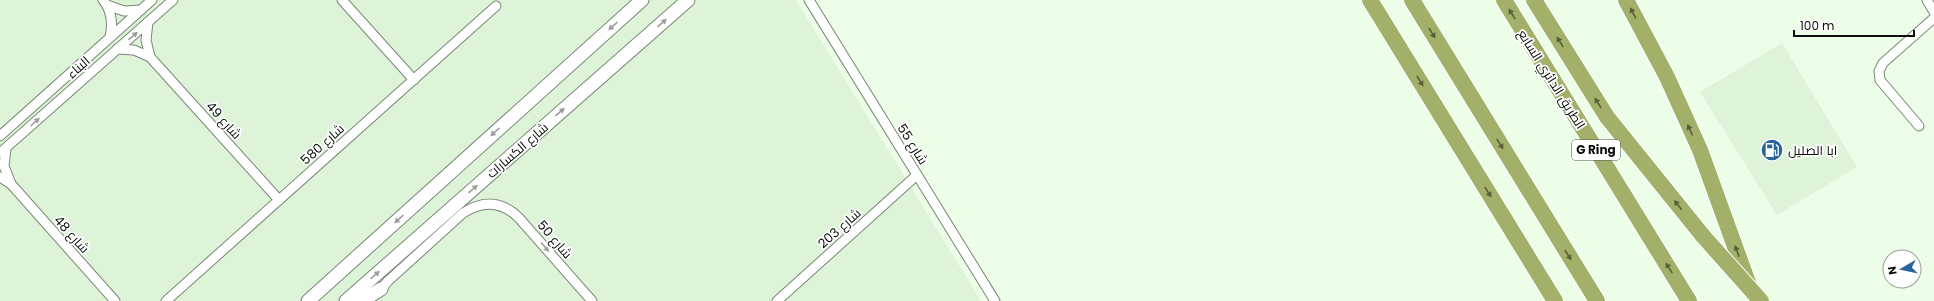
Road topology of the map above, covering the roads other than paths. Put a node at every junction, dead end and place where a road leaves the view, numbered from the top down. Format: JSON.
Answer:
{"nodes":[{"id":1,"x":152,"y":0,"type":"edge"},
{"id":2,"x":173,"y":0,"type":"edge"},
{"id":3,"x":342,"y":0,"type":"edge"},
{"id":4,"x":642,"y":0,"type":"edge"},
{"id":5,"x":688,"y":0,"type":"edge"},
{"id":6,"x":809,"y":0,"type":"edge"},
{"id":7,"x":1370,"y":0,"type":"edge"},
{"id":8,"x":1412,"y":0,"type":"edge"},
{"id":9,"x":1504,"y":0,"type":"edge"},
{"id":10,"x":1534,"y":0,"type":"edge"},
{"id":11,"x":1626,"y":0,"type":"edge"},
{"id":12,"x":1926,"y":0,"type":"edge"},
{"id":13,"x":105,"y":2,"type":"edge"},
{"id":14,"x":496,"y":6,"type":"dead end"},
{"id":15,"x":141,"y":10,"type":"junction"},
{"id":16,"x":1934,"y":12,"type":"edge"},
{"id":17,"x":1934,"y":18,"type":"edge"},
{"id":18,"x":148,"y":22,"type":"junction"},
{"id":19,"x":110,"y":38,"type":"junction"},
{"id":20,"x":118,"y":49,"type":"junction"},
{"id":21,"x":150,"y":57,"type":"junction"},
{"id":22,"x":414,"y":80,"type":"junction"},
{"id":23,"x":1918,"y":126,"type":"dead end"},
{"id":24,"x":0,"y":136,"type":"edge"},
{"id":25,"x":3,"y":151,"type":"edge"},
{"id":26,"x":917,"y":175,"type":"junction"},
{"id":27,"x":0,"y":177,"type":"edge"},
{"id":28,"x":11,"y":184,"type":"junction"},
{"id":29,"x":279,"y":200,"type":"junction"},
{"id":30,"x":381,"y":289,"type":"junction"},
{"id":31,"x":115,"y":301,"type":"edge"},
{"id":32,"x":166,"y":301,"type":"edge"},
{"id":33,"x":308,"y":301,"type":"edge"},
{"id":34,"x":346,"y":301,"type":"edge"},
{"id":35,"x":362,"y":301,"type":"edge"},
{"id":36,"x":373,"y":301,"type":"edge"},
{"id":37,"x":592,"y":301,"type":"edge"},
{"id":38,"x":777,"y":301,"type":"edge"},
{"id":39,"x":995,"y":301,"type":"edge"},
{"id":40,"x":1555,"y":301,"type":"edge"},
{"id":41,"x":1597,"y":301,"type":"edge"},
{"id":42,"x":1689,"y":301,"type":"edge"},
{"id":43,"x":1755,"y":301,"type":"edge"},
{"id":44,"x":1761,"y":301,"type":"edge"}],
"edges":[{"from":1,"to":15,"type":"street","name":"البناء"},
{"from":2,"to":18,"type":"street","name":"البناء"},
{"from":3,"to":22,"type":"street"},
{"from":4,"to":33,"type":"street","name":"شارع الكسارات","one_way":true},
{"from":34,"to":5,"type":"street","name":"شارع الكسارات","one_way":true},
{"from":6,"to":26,"type":"street","name":"شارع 55"},
{"from":7,"to":40,"type":"highway","one_way":true},
{"from":8,"to":41,"type":"highway","one_way":true},
{"from":42,"to":9,"type":"highway","name":"الطريق الدائري السابع","number":"G Ring","one_way":true},
{"from":44,"to":10,"type":"highway","one_way":true,"bridge":true},
{"from":43,"to":11,"type":"highway","one_way":true},
{"from":12,"to":16,"type":"street"},
{"from":13,"to":15,"type":"street"},
{"from":13,"to":19,"type":"street"},
{"from":14,"to":22,"type":"street","name":"شارع 580"},
{"from":15,"to":19,"type":"street","name":"البناء"},
{"from":17,"to":23,"type":"street"},
{"from":20,"to":18,"type":"street","name":"البناء","one_way":true},
{"from":18,"to":21,"type":"street"},
{"from":19,"to":24,"type":"street","name":"البناء"},
{"from":20,"to":21,"type":"street","name":"شارع 49"},
{"from":25,"to":20,"type":"street","name":"البناء","one_way":true},
{"from":21,"to":29,"type":"street","name":"شارع 49"},
{"from":22,"to":29,"type":"street","name":"شارع 580"},
{"from":25,"to":28,"type":"street","name":"شارع 48"},
{"from":26,"to":38,"type":"street","name":"شارع 203"},
{"from":26,"to":39,"type":"street","name":"شارع 55"},
{"from":27,"to":28,"type":"street","name":"شارع 48"},
{"from":28,"to":31,"type":"street","name":"شارع 48"},
{"from":29,"to":32,"type":"street","name":"شارع 580"},
{"from":30,"to":35,"type":"street"},
{"from":30,"to":36,"type":"street"},
{"from":30,"to":37,"type":"street","name":"شارع 50","one_way":true}]}
